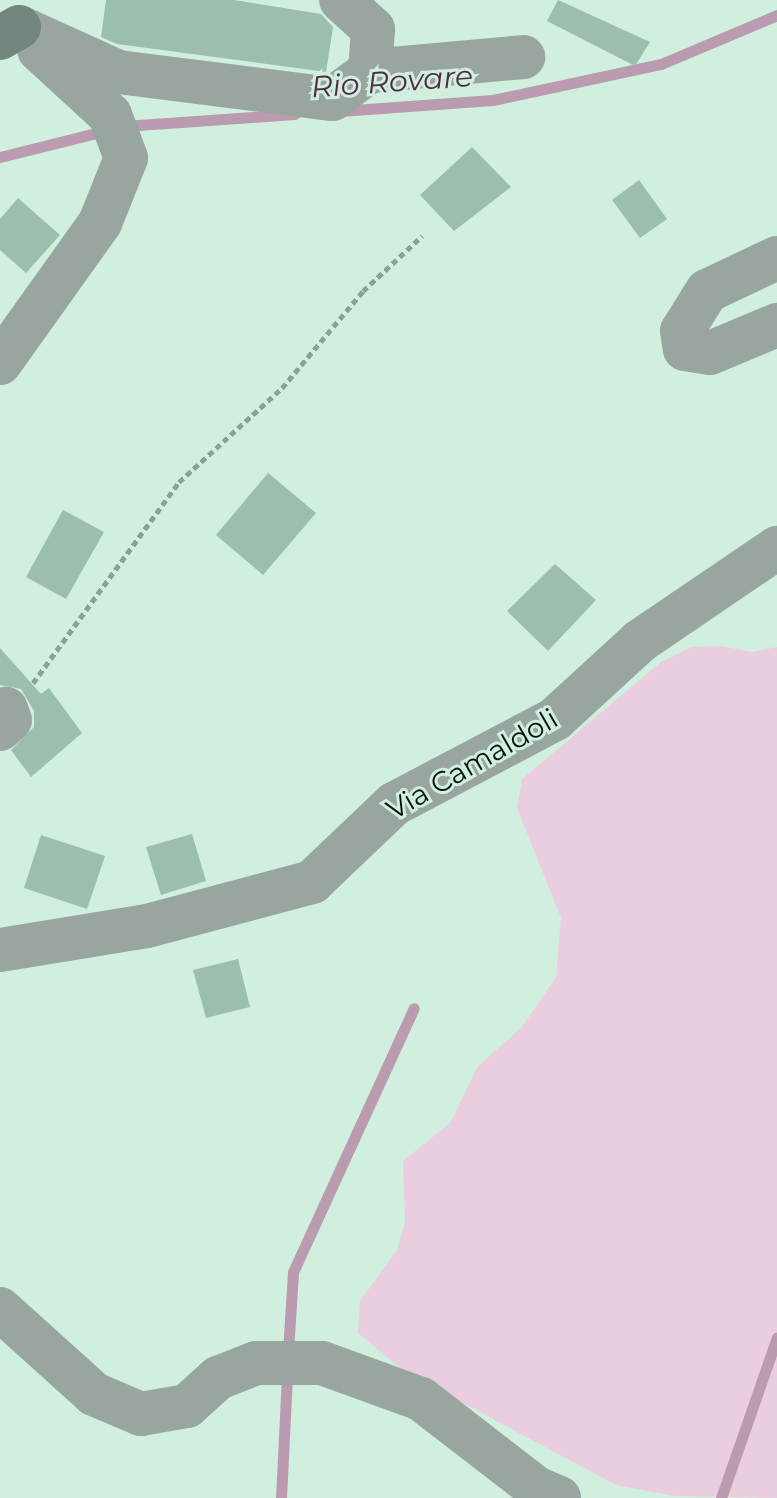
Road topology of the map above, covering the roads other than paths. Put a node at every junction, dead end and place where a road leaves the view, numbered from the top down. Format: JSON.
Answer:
{"nodes":[{"id":1,"x":341,"y":0,"type":"edge"},
{"id":2,"x":12,"y":22,"type":"edge"},
{"id":3,"x":523,"y":57,"type":"dead end"},
{"id":4,"x":370,"y":71,"type":"junction"},
{"id":5,"x":777,"y":258,"type":"edge"},
{"id":6,"x":777,"y":325,"type":"edge"},
{"id":7,"x":0,"y":363,"type":"edge"},
{"id":8,"x":777,"y":548,"type":"edge"},
{"id":9,"x":0,"y":950,"type":"edge"},
{"id":10,"x":0,"y":1309,"type":"edge"},
{"id":11,"x":559,"y":1498,"type":"edge"}],
"edges":[{"from":1,"to":4,"type":"street"},
{"from":2,"to":4,"type":"street"},
{"from":2,"to":7,"type":"street"},
{"from":3,"to":4,"type":"street"},
{"from":5,"to":6,"type":"street"},
{"from":8,"to":9,"type":"street","name":"Via Camaldoli"},
{"from":10,"to":11,"type":"street"}]}
